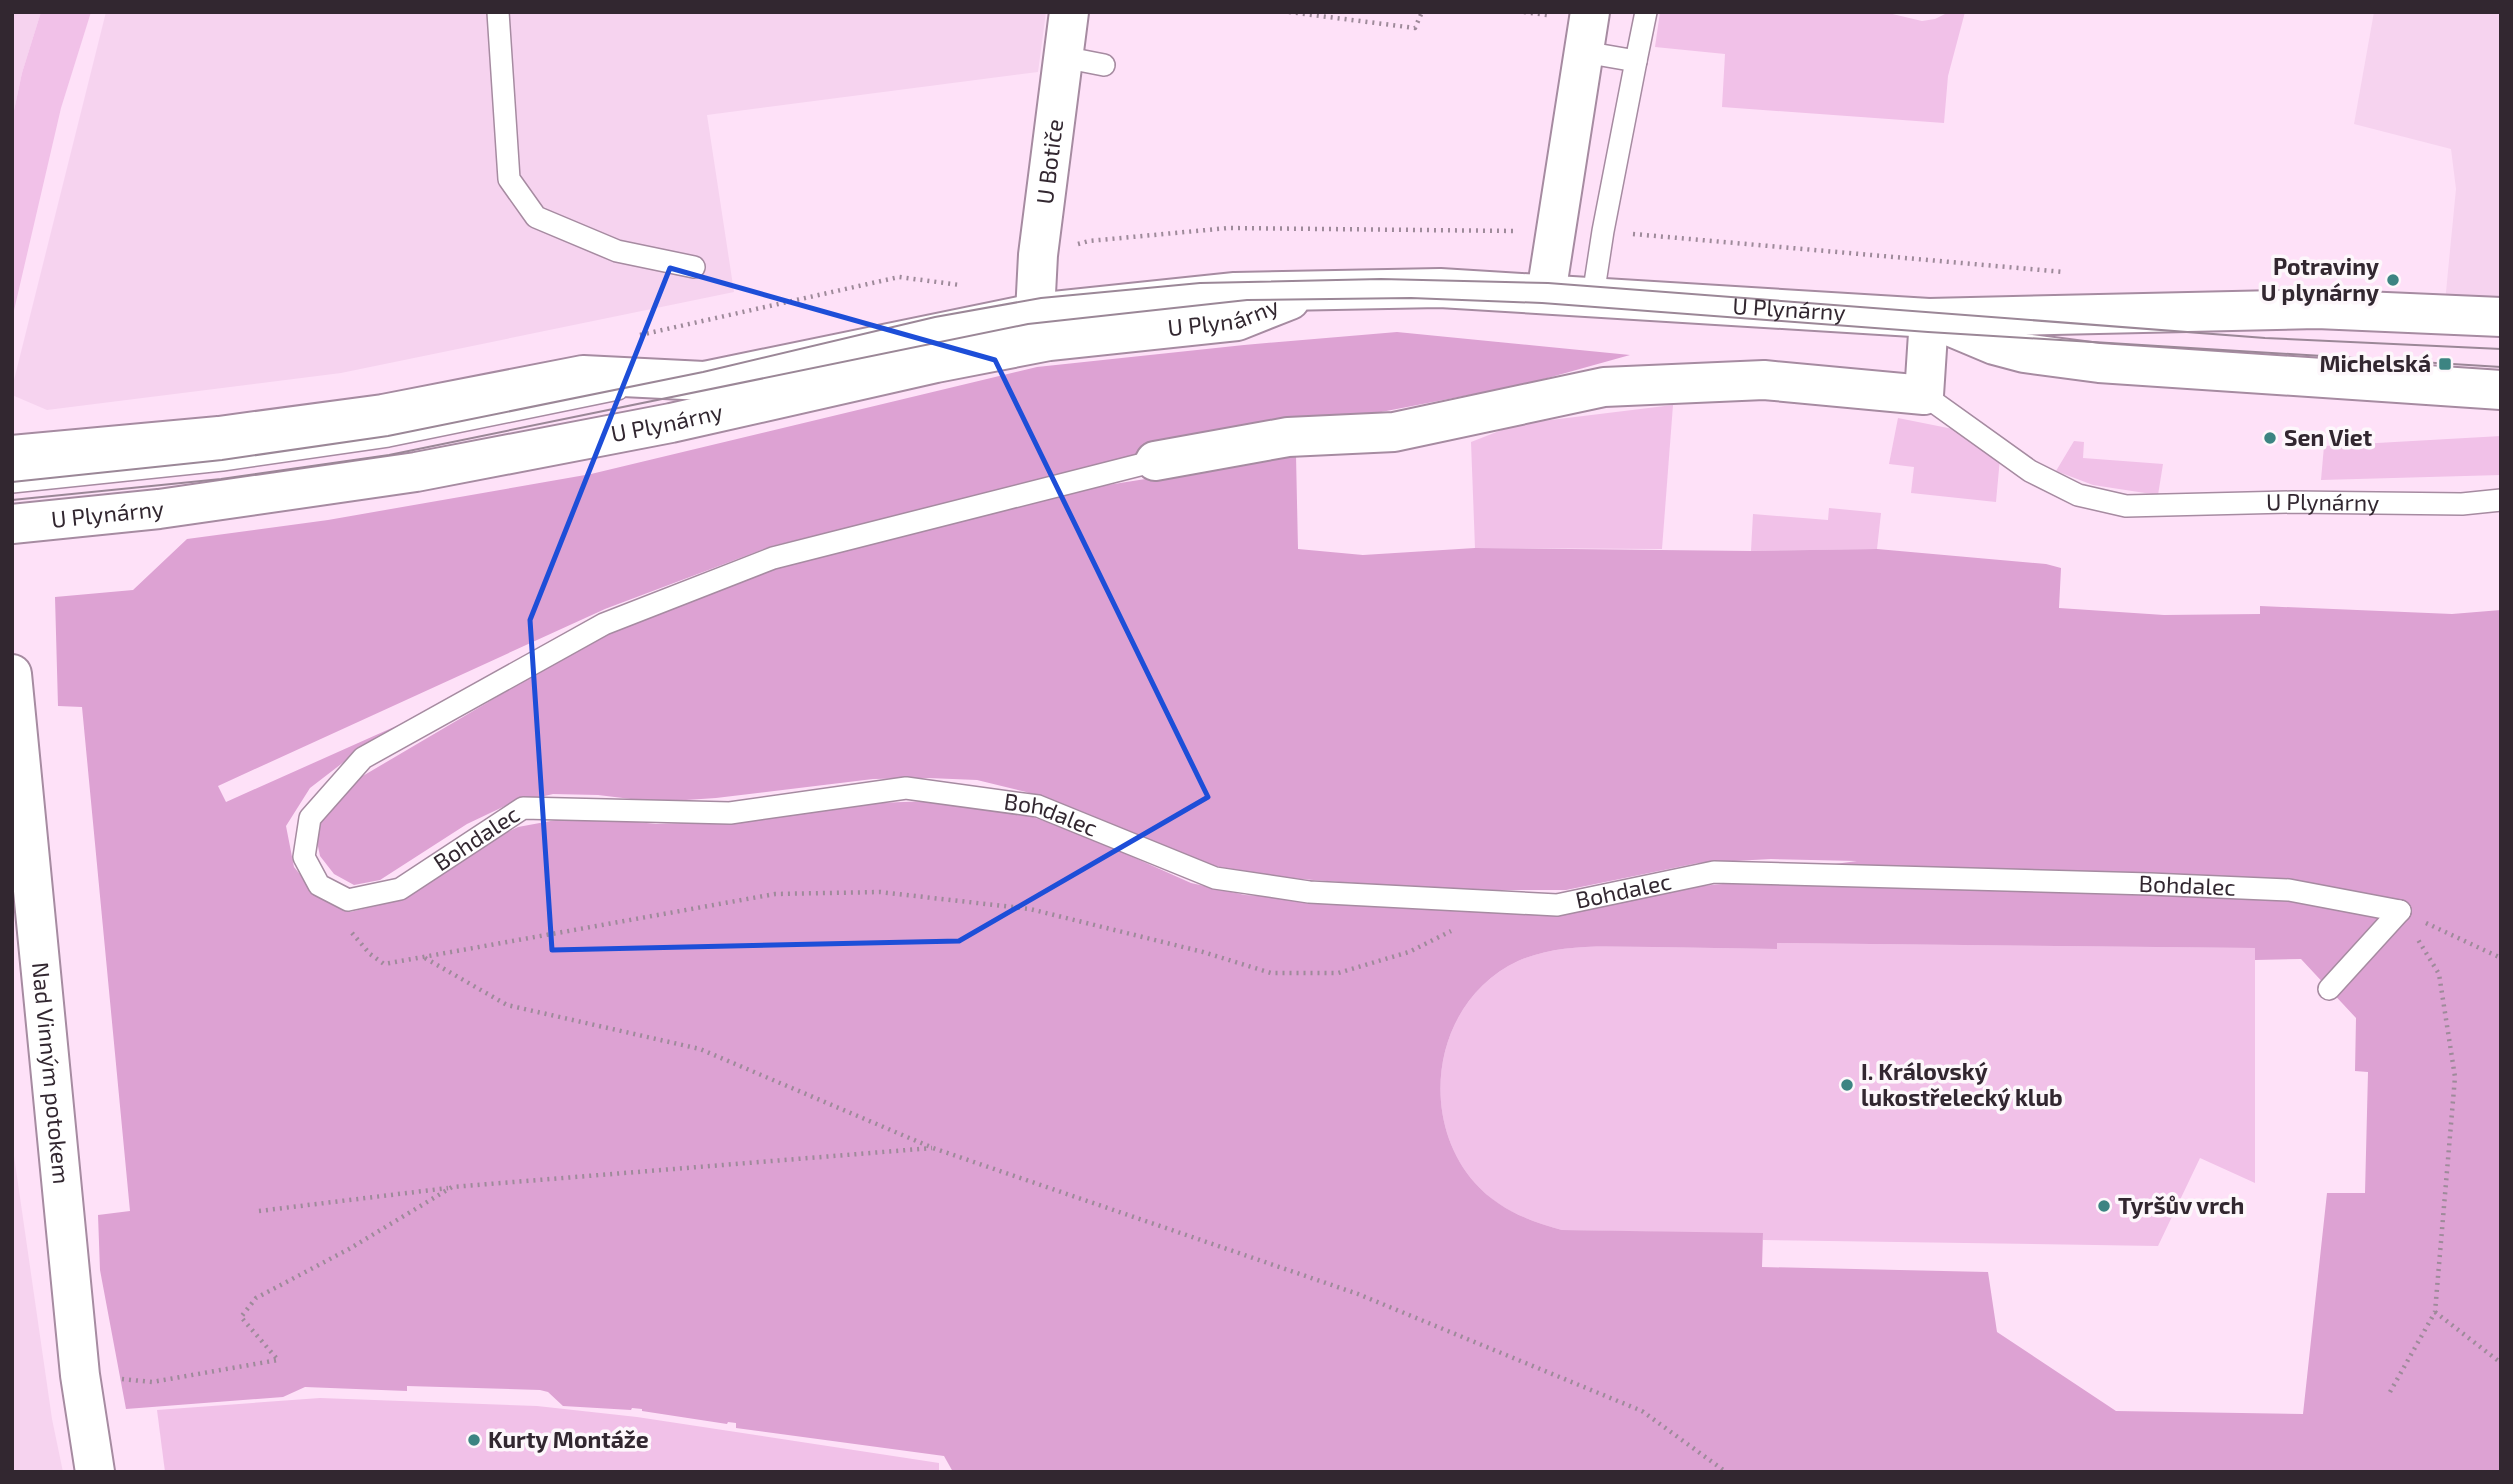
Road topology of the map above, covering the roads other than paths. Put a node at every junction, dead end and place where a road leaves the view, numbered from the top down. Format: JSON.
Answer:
{"nodes":[{"id":1,"x":498,"y":12,"type":"edge"},
{"id":2,"x":1069,"y":12,"type":"edge"},
{"id":3,"x":1590,"y":12,"type":"edge"},
{"id":4,"x":1646,"y":12,"type":"edge"},
{"id":5,"x":1584,"y":52,"type":"junction"},
{"id":6,"x":1063,"y":57,"type":"junction"},
{"id":7,"x":1636,"y":61,"type":"junction"},
{"id":8,"x":1104,"y":65,"type":"dead end"},
{"id":9,"x":694,"y":267,"type":"dead end"},
{"id":10,"x":1315,"y":290,"type":"junction"},
{"id":11,"x":1546,"y":294,"type":"junction"},
{"id":12,"x":1593,"y":296,"type":"junction"},
{"id":13,"x":1035,"y":313,"type":"junction"},
{"id":14,"x":2501,"y":317,"type":"edge"},
{"id":15,"x":1929,"y":318,"type":"junction"},
{"id":16,"x":668,"y":379,"type":"junction"},
{"id":17,"x":2501,"y":390,"type":"edge"},
{"id":18,"x":1924,"y":395,"type":"junction"},
{"id":19,"x":12,"y":455,"type":"edge"},
{"id":20,"x":1155,"y":461,"type":"joint"},
{"id":21,"x":12,"y":482,"type":"edge"},
{"id":22,"x":2501,"y":500,"type":"edge"},
{"id":23,"x":12,"y":524,"type":"edge"},
{"id":24,"x":12,"y":674,"type":"edge"},
{"id":25,"x":2329,"y":989,"type":"dead end"},
{"id":26,"x":95,"y":1472,"type":"edge"}],
"edges":[{"from":1,"to":9,"type":"lane"},
{"from":2,"to":6,"type":"street","name":"U Botiče"},
{"from":3,"to":5,"type":"street"},
{"from":4,"to":7,"type":"lane"},
{"from":5,"to":7,"type":"lane"},
{"from":5,"to":11,"type":"street"},
{"from":6,"to":8,"type":"lane"},
{"from":6,"to":13,"type":"street","name":"U Botiče"},
{"from":7,"to":12,"type":"lane"},
{"from":10,"to":11,"type":"street","name":"U Plynárny"},
{"from":10,"to":13,"type":"street","name":"U Plynárny"},
{"from":10,"to":23,"type":"street","name":"U Plynárny"},
{"from":11,"to":12,"type":"street","name":"U Plynárny"},
{"from":12,"to":15,"type":"street","name":"U Plynárny"},
{"from":13,"to":16,"type":"street","name":"U Plynárny"},
{"from":14,"to":15,"type":"street","name":"U Plynárny"},
{"from":15,"to":17,"type":"street","name":"U Plynárny"},
{"from":15,"to":18,"type":"street"},
{"from":16,"to":19,"type":"street","name":"U Plynárny"},
{"from":16,"to":21,"type":"lane"},
{"from":18,"to":20,"type":"street","name":"Bohdalec"},
{"from":18,"to":22,"type":"lane","name":"U Plynárny"},
{"from":20,"to":25,"type":"lane","name":"Bohdalec"},
{"from":24,"to":26,"type":"street","name":"Nad Vinným potokem"}]}
